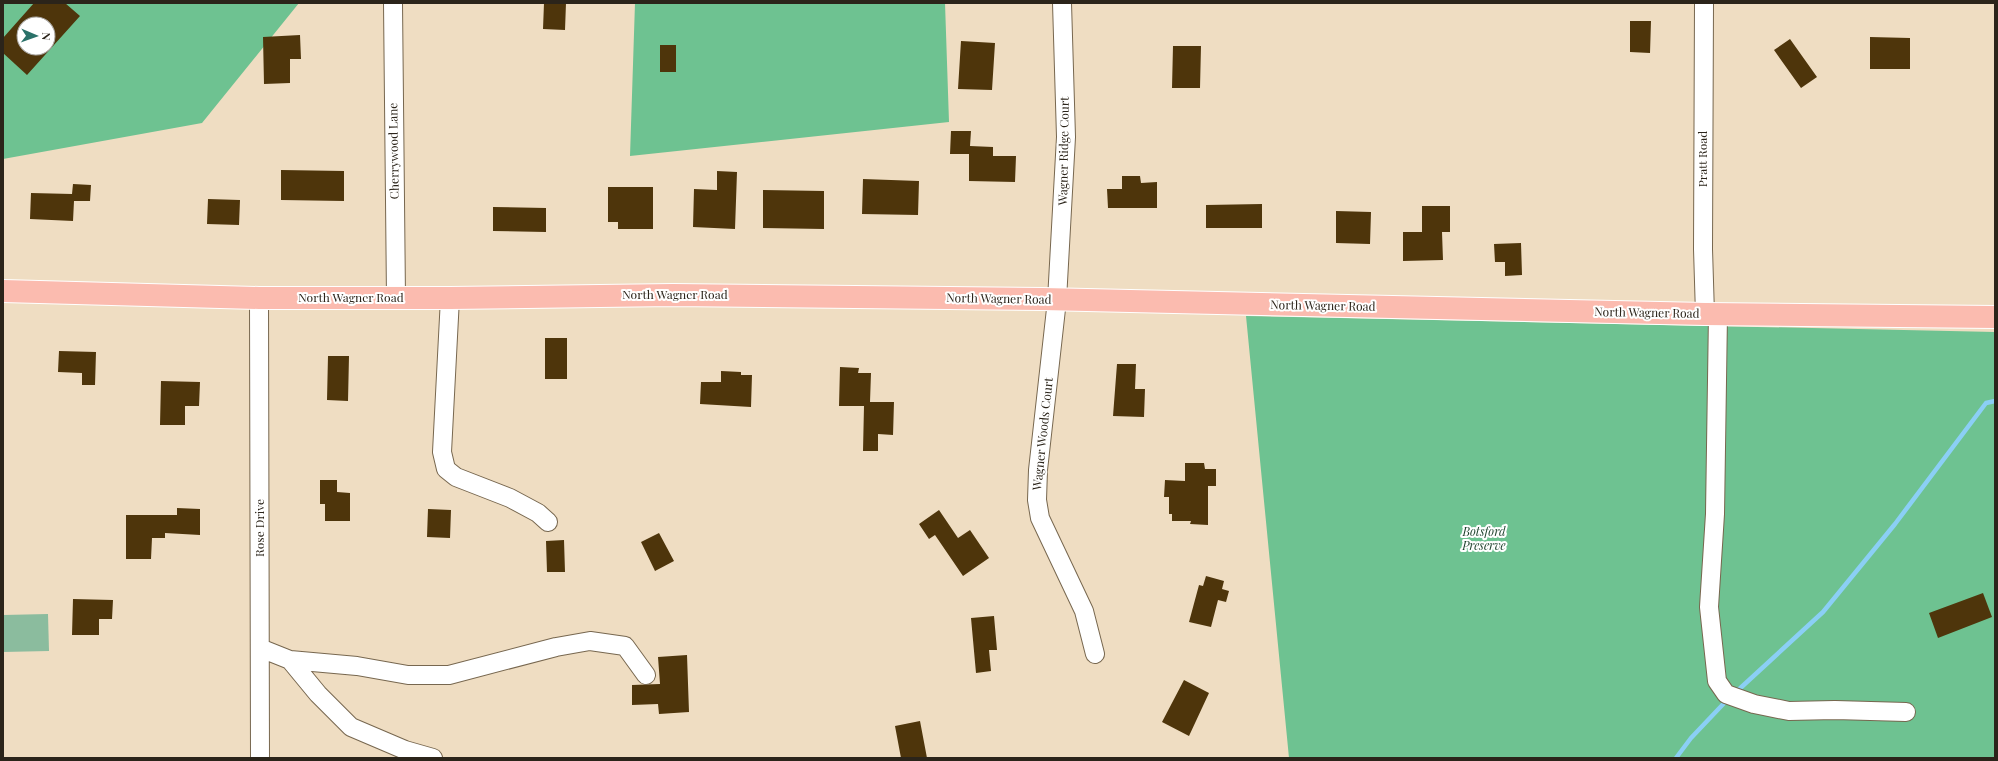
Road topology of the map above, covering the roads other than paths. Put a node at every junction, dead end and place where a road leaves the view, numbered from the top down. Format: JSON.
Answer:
{"nodes":[{"id":1,"x":393,"y":3,"type":"edge"},
{"id":2,"x":1062,"y":3,"type":"edge"},
{"id":3,"x":1704,"y":3,"type":"edge"},
{"id":4,"x":3,"y":291,"type":"edge"},
{"id":5,"x":260,"y":298,"type":"junction"},
{"id":6,"x":396,"y":298,"type":"junction"},
{"id":7,"x":450,"y":298,"type":"junction"},
{"id":8,"x":1057,"y":300,"type":"junction"},
{"id":9,"x":1712,"y":314,"type":"junction"},
{"id":10,"x":1995,"y":317,"type":"edge"},
{"id":11,"x":548,"y":522,"type":"dead end"},
{"id":12,"x":260,"y":648,"type":"junction"},
{"id":13,"x":1095,"y":654,"type":"dead end"},
{"id":14,"x":290,"y":660,"type":"junction"},
{"id":15,"x":646,"y":675,"type":"dead end"},
{"id":16,"x":1906,"y":712,"type":"dead end"},
{"id":17,"x":260,"y":758,"type":"edge"},
{"id":18,"x":433,"y":758,"type":"edge"}],
"edges":[{"from":1,"to":6,"type":"street","name":"Cherrywood Lane"},
{"from":2,"to":8,"type":"street","name":"Wagner Ridge Court"},
{"from":3,"to":9,"type":"street","name":"Pratt Road"},
{"from":4,"to":5,"type":"main road","name":"North Wagner Road"},
{"from":5,"to":6,"type":"main road","name":"North Wagner Road"},
{"from":5,"to":12,"type":"street","name":"Rose Drive"},
{"from":6,"to":7,"type":"main road","name":"North Wagner Road"},
{"from":7,"to":8,"type":"main road","name":"North Wagner Road"},
{"from":7,"to":11,"type":"street"},
{"from":8,"to":9,"type":"main road","name":"North Wagner Road"},
{"from":8,"to":13,"type":"street","name":"Wagner Woods Court"},
{"from":9,"to":10,"type":"main road","name":"North Wagner Road"},
{"from":9,"to":16,"type":"street","name":"Pratt Road"},
{"from":12,"to":14,"type":"street"},
{"from":12,"to":17,"type":"street","name":"Rose Drive"},
{"from":14,"to":15,"type":"street"},
{"from":14,"to":18,"type":"street"}]}
